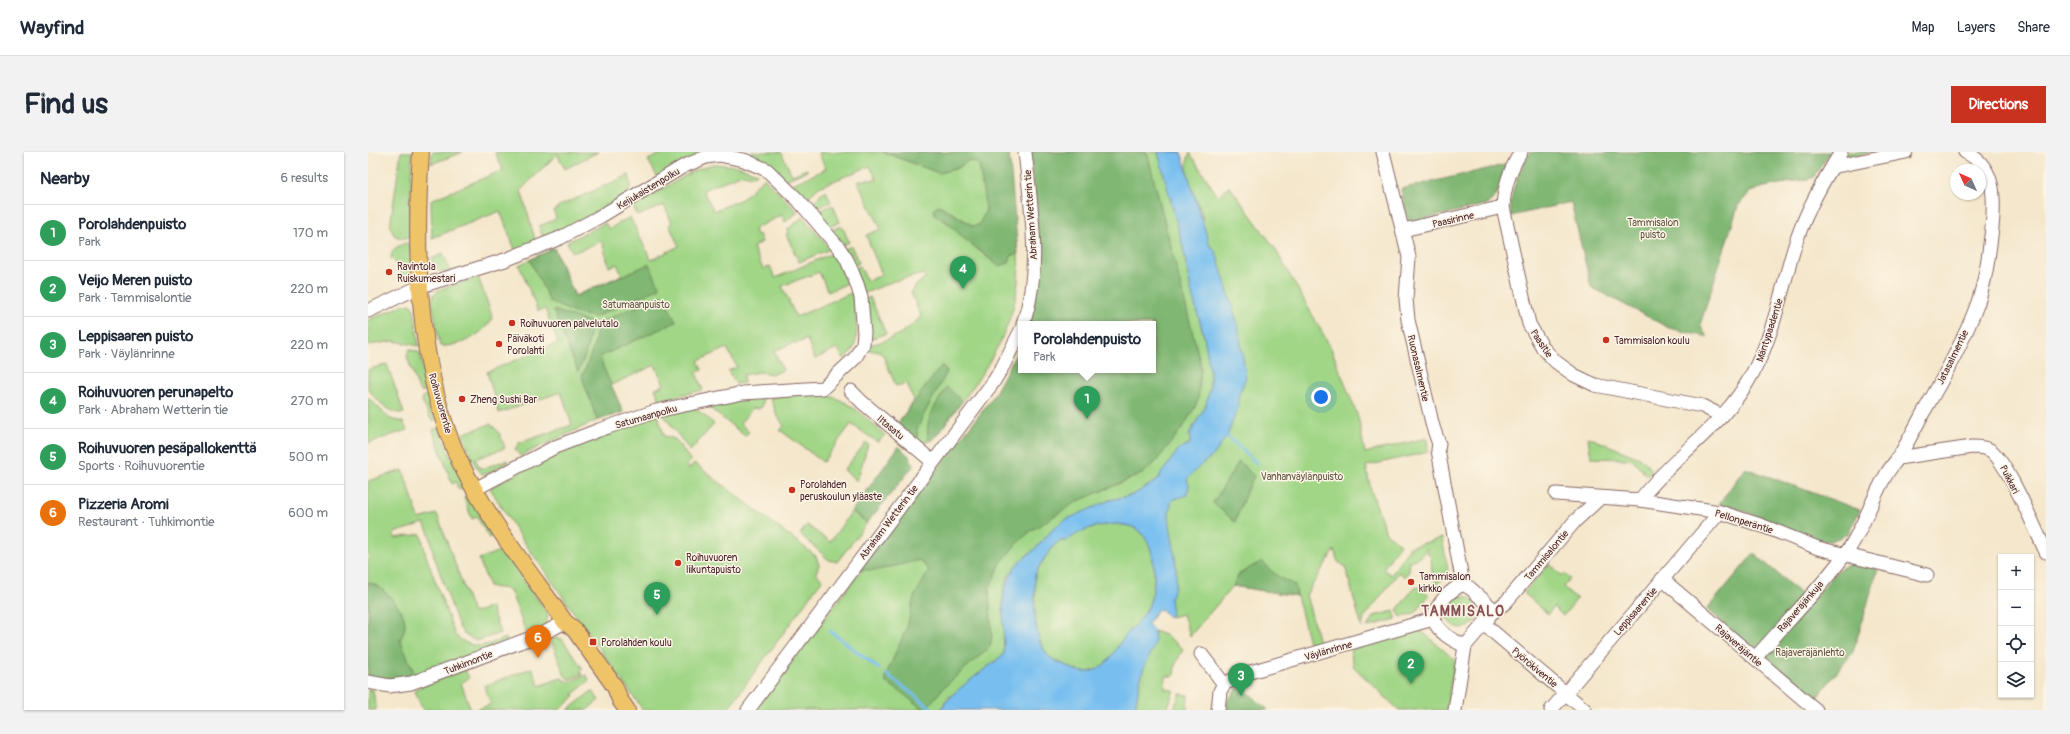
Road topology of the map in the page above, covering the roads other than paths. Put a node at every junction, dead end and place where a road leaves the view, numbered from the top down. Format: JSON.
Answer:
{"nodes":[{"id":1,"x":421,"y":152,"type":"edge"},
{"id":2,"x":1025,"y":152,"type":"edge"},
{"id":3,"x":1383,"y":152,"type":"edge"},
{"id":4,"x":1521,"y":152,"type":"edge"},
{"id":5,"x":1841,"y":152,"type":"edge"},
{"id":6,"x":1965,"y":152,"type":"edge"},
{"id":7,"x":1897,"y":153,"type":"edge"},
{"id":8,"x":1832,"y":167,"type":"junction"},
{"id":9,"x":1503,"y":207,"type":"junction"},
{"id":10,"x":1403,"y":230,"type":"junction"},
{"id":11,"x":421,"y":286,"type":"junction"},
{"id":12,"x":368,"y":311,"type":"edge"},
{"id":13,"x":1024,"y":321,"type":"edge"},
{"id":14,"x":1018,"y":336,"type":"edge"},
{"id":15,"x":828,"y":384,"type":"joint"},
{"id":16,"x":851,"y":391,"type":"dead end"},
{"id":17,"x":1722,"y":416,"type":"junction"},
{"id":18,"x":1898,"y":458,"type":"junction"},
{"id":19,"x":933,"y":462,"type":"junction"},
{"id":20,"x":475,"y":489,"type":"junction"},
{"id":21,"x":1556,"y":494,"type":"dead end"},
{"id":22,"x":1600,"y":498,"type":"junction"},
{"id":23,"x":1640,"y":500,"type":"junction"},
{"id":24,"x":1720,"y":512,"type":"junction"},
{"id":25,"x":2046,"y":552,"type":"edge"},
{"id":26,"x":1846,"y":554,"type":"junction"},
{"id":27,"x":1927,"y":575,"type":"dead end"},
{"id":28,"x":1662,"y":579,"type":"junction"},
{"id":29,"x":1463,"y":584,"type":"junction"},
{"id":30,"x":1492,"y":613,"type":"junction"},
{"id":31,"x":1433,"y":619,"type":"junction"},
{"id":32,"x":566,"y":622,"type":"junction"},
{"id":33,"x":1484,"y":624,"type":"junction"},
{"id":34,"x":1465,"y":646,"type":"junction"},
{"id":35,"x":1201,"y":654,"type":"dead end"},
{"id":36,"x":1754,"y":658,"type":"junction"},
{"id":37,"x":368,"y":682,"type":"edge"},
{"id":38,"x":1224,"y":684,"type":"junction"},
{"id":39,"x":1565,"y":693,"type":"junction"},
{"id":40,"x":623,"y":705,"type":"edge"},
{"id":41,"x":748,"y":710,"type":"edge"},
{"id":42,"x":1218,"y":710,"type":"edge"},
{"id":43,"x":1454,"y":710,"type":"edge"},
{"id":44,"x":1551,"y":710,"type":"edge"},
{"id":45,"x":1585,"y":710,"type":"edge"},
{"id":46,"x":1816,"y":710,"type":"edge"}],
"edges":[{"from":1,"to":11,"type":"main road","name":"Roihuvuorentie"},
{"from":2,"to":13,"type":"street","name":"Abraham Wetterin tie"},
{"from":3,"to":10,"type":"street","name":"Ruonasalmentie"},
{"from":4,"to":9,"type":"street","name":"Paasitie"},
{"from":5,"to":8,"type":"street","name":"Mäntypaadentie"},
{"from":6,"to":18,"type":"street","name":"Jatasalmentie"},
{"from":7,"to":8,"type":"street"},
{"from":8,"to":17,"type":"street","name":"Mäntypaadentie"},
{"from":9,"to":10,"type":"street","name":"Paasirinne"},
{"from":9,"to":17,"type":"street","name":"Paasitie"},
{"from":10,"to":29,"type":"street","name":"Ruonasalmentie"},
{"from":11,"to":12,"type":"street"},
{"from":11,"to":15,"type":"street","name":"Keijukaistenpolku"},
{"from":11,"to":20,"type":"main road","name":"Roihuvuorentie"},
{"from":14,"to":19,"type":"street","name":"Abraham Wetterin tie"},
{"from":15,"to":20,"type":"street","name":"Satumaanpolku"},
{"from":16,"to":19,"type":"street","name":"Iltasatu"},
{"from":17,"to":23,"type":"street","name":"Mäntypaadentie"},
{"from":18,"to":25,"type":"street","name":"Puikkari"},
{"from":18,"to":26,"type":"street","name":"Jatasalmentie"},
{"from":19,"to":41,"type":"street","name":"Abraham Wetterin tie"},
{"from":20,"to":32,"type":"main road","name":"Roihuvuorentie"},
{"from":21,"to":22,"type":"street","name":"Pellonperäntie"},
{"from":22,"to":23,"type":"street","name":"Pellonperäntie"},
{"from":22,"to":30,"type":"street","name":"Tammisalontie"},
{"from":23,"to":24,"type":"street","name":"Pellonperäntie"},
{"from":24,"to":26,"type":"street","name":"Pellonperäntie"},
{"from":24,"to":28,"type":"street","name":"Leppisaarentie"},
{"from":26,"to":27,"type":"street","name":"Pellonperäntie"},
{"from":26,"to":36,"type":"street","name":"Rajaveräjänkuja"},
{"from":28,"to":36,"type":"street","name":"Rajaveräjäntie"},
{"from":28,"to":39,"type":"street","name":"Leppisaarentie"},
{"from":29,"to":30,"type":"street"},
{"from":29,"to":31,"type":"street"},
{"from":30,"to":33,"type":"street"},
{"from":31,"to":34,"type":"street"},
{"from":31,"to":38,"type":"street","name":"Väylänrinne"},
{"from":32,"to":37,"type":"street","name":"Tuhkimontie"},
{"from":32,"to":40,"type":"main road","name":"Roihuvuorentie"},
{"from":33,"to":34,"type":"street"},
{"from":33,"to":39,"type":"street","name":"Pyörökiventie"},
{"from":34,"to":43,"type":"street"},
{"from":35,"to":38,"type":"street"},
{"from":36,"to":46,"type":"street","name":"Rajaveräjäntie"},
{"from":38,"to":42,"type":"street"},
{"from":39,"to":44,"type":"street","name":"Leppisaarentie"},
{"from":39,"to":45,"type":"street","name":"Pyörökiventie"}]}
